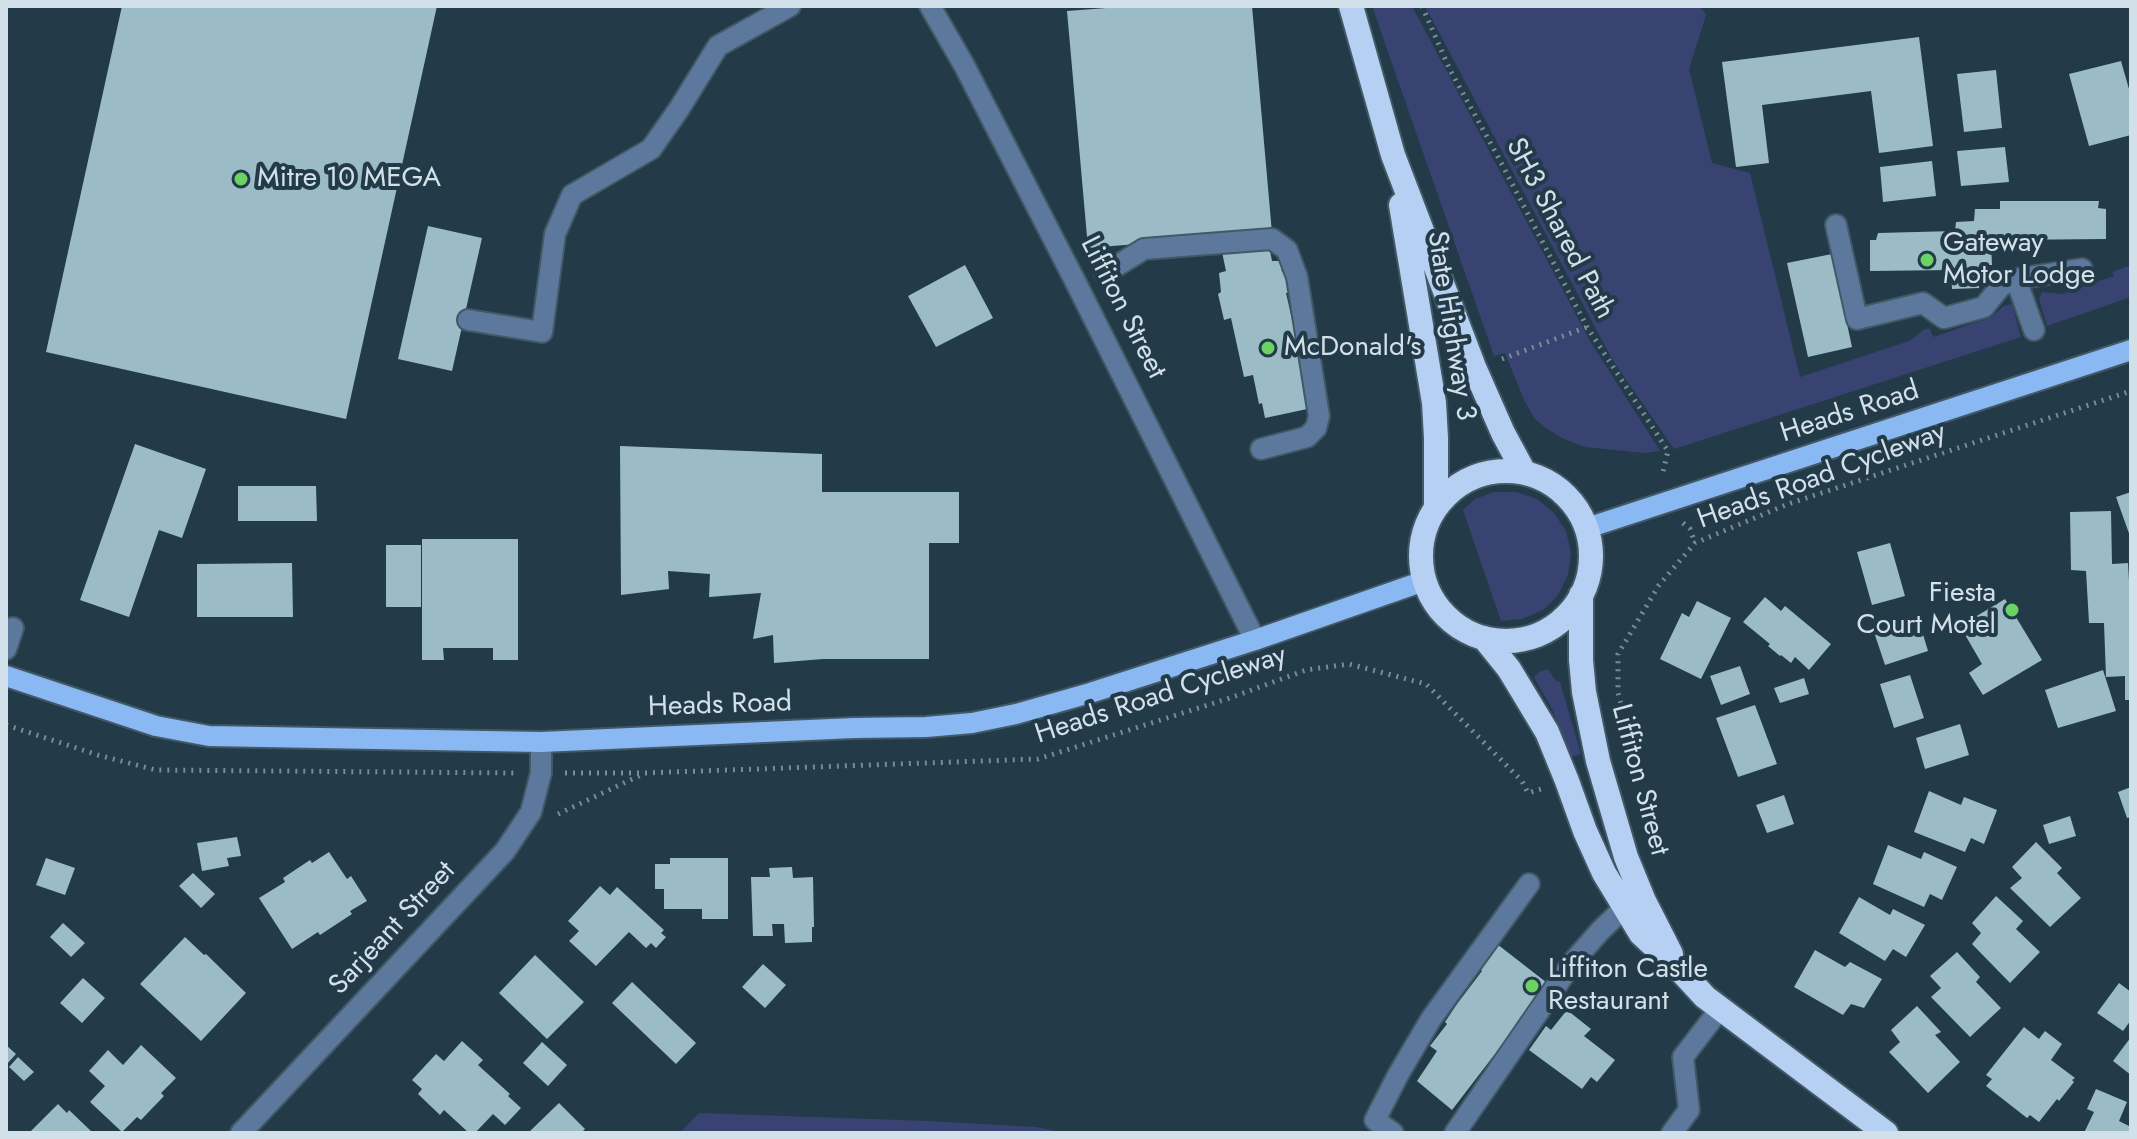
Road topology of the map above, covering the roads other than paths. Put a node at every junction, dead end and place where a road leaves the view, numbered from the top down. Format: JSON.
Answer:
{"nodes":[{"id":1,"x":790,"y":6,"type":"edge"},
{"id":2,"x":930,"y":6,"type":"edge"},
{"id":3,"x":1351,"y":6,"type":"edge"},
{"id":4,"x":1393,"y":155,"type":"junction"},
{"id":5,"x":1836,"y":225,"type":"dead end"},
{"id":6,"x":2082,"y":269,"type":"dead end"},
{"id":7,"x":1105,"y":273,"type":"dead end"},
{"id":8,"x":2016,"y":279,"type":"junction"},
{"id":9,"x":468,"y":320,"type":"dead end"},
{"id":10,"x":2034,"y":330,"type":"dead end"},
{"id":11,"x":2131,"y":350,"type":"edge"},
{"id":12,"x":1261,"y":449,"type":"dead end"},
{"id":13,"x":1524,"y":472,"type":"junction"},
{"id":14,"x":1436,"y":506,"type":"junction"},
{"id":15,"x":1587,"y":528,"type":"junction"},
{"id":16,"x":1424,"y":581,"type":"junction"},
{"id":17,"x":1581,"y":595,"type":"junction"},
{"id":18,"x":13,"y":628,"type":"dead end"},
{"id":19,"x":1484,"y":638,"type":"junction"},
{"id":20,"x":1255,"y":640,"type":"junction"},
{"id":21,"x":6,"y":649,"type":"edge"},
{"id":22,"x":6,"y":676,"type":"edge"},
{"id":23,"x":541,"y":742,"type":"junction"},
{"id":24,"x":1529,"y":884,"type":"dead end"},
{"id":25,"x":1624,"y":908,"type":"junction"},
{"id":26,"x":1680,"y":970,"type":"junction"},
{"id":27,"x":1720,"y":1009,"type":"junction"},
{"id":28,"x":241,"y":1133,"type":"edge"},
{"id":29,"x":1393,"y":1133,"type":"edge"},
{"id":30,"x":1455,"y":1133,"type":"edge"},
{"id":31,"x":1672,"y":1133,"type":"edge"},
{"id":32,"x":1886,"y":1133,"type":"edge"}],
"edges":[{"from":1,"to":9,"type":"street"},
{"from":2,"to":20,"type":"street","name":"Liffiton Street"},
{"from":3,"to":4,"type":"highway","name":"State Highway 3"},
{"from":4,"to":13,"type":"highway","name":"State Highway 3"},
{"from":4,"to":14,"type":"highway","name":"State Highway 3"},
{"from":5,"to":8,"type":"street"},
{"from":6,"to":8,"type":"street"},
{"from":7,"to":12,"type":"street"},
{"from":8,"to":10,"type":"street"},
{"from":11,"to":15,"type":"main road","name":"Heads Road"},
{"from":13,"to":14,"type":"highway"},
{"from":13,"to":15,"type":"highway"},
{"from":14,"to":16,"type":"highway"},
{"from":15,"to":17,"type":"highway"},
{"from":16,"to":19,"type":"highway"},
{"from":16,"to":20,"type":"main road","name":"Heads Road"},
{"from":17,"to":19,"type":"highway"},
{"from":17,"to":26,"type":"highway","name":"Liffiton Street"},
{"from":18,"to":21,"type":"street"},
{"from":19,"to":25,"type":"highway","name":"Liffiton Street"},
{"from":20,"to":23,"type":"main road","name":"Heads Road"},
{"from":22,"to":23,"type":"main road","name":"Heads Road"},
{"from":23,"to":28,"type":"street","name":"Sarjeant Street"},
{"from":24,"to":29,"type":"street"},
{"from":25,"to":26,"type":"highway","name":"Liffiton Street"},
{"from":25,"to":30,"type":"street"},
{"from":26,"to":27,"type":"highway","name":"Liffiton Street"},
{"from":27,"to":31,"type":"street"},
{"from":27,"to":32,"type":"highway","name":"Liffiton Street"}]}
